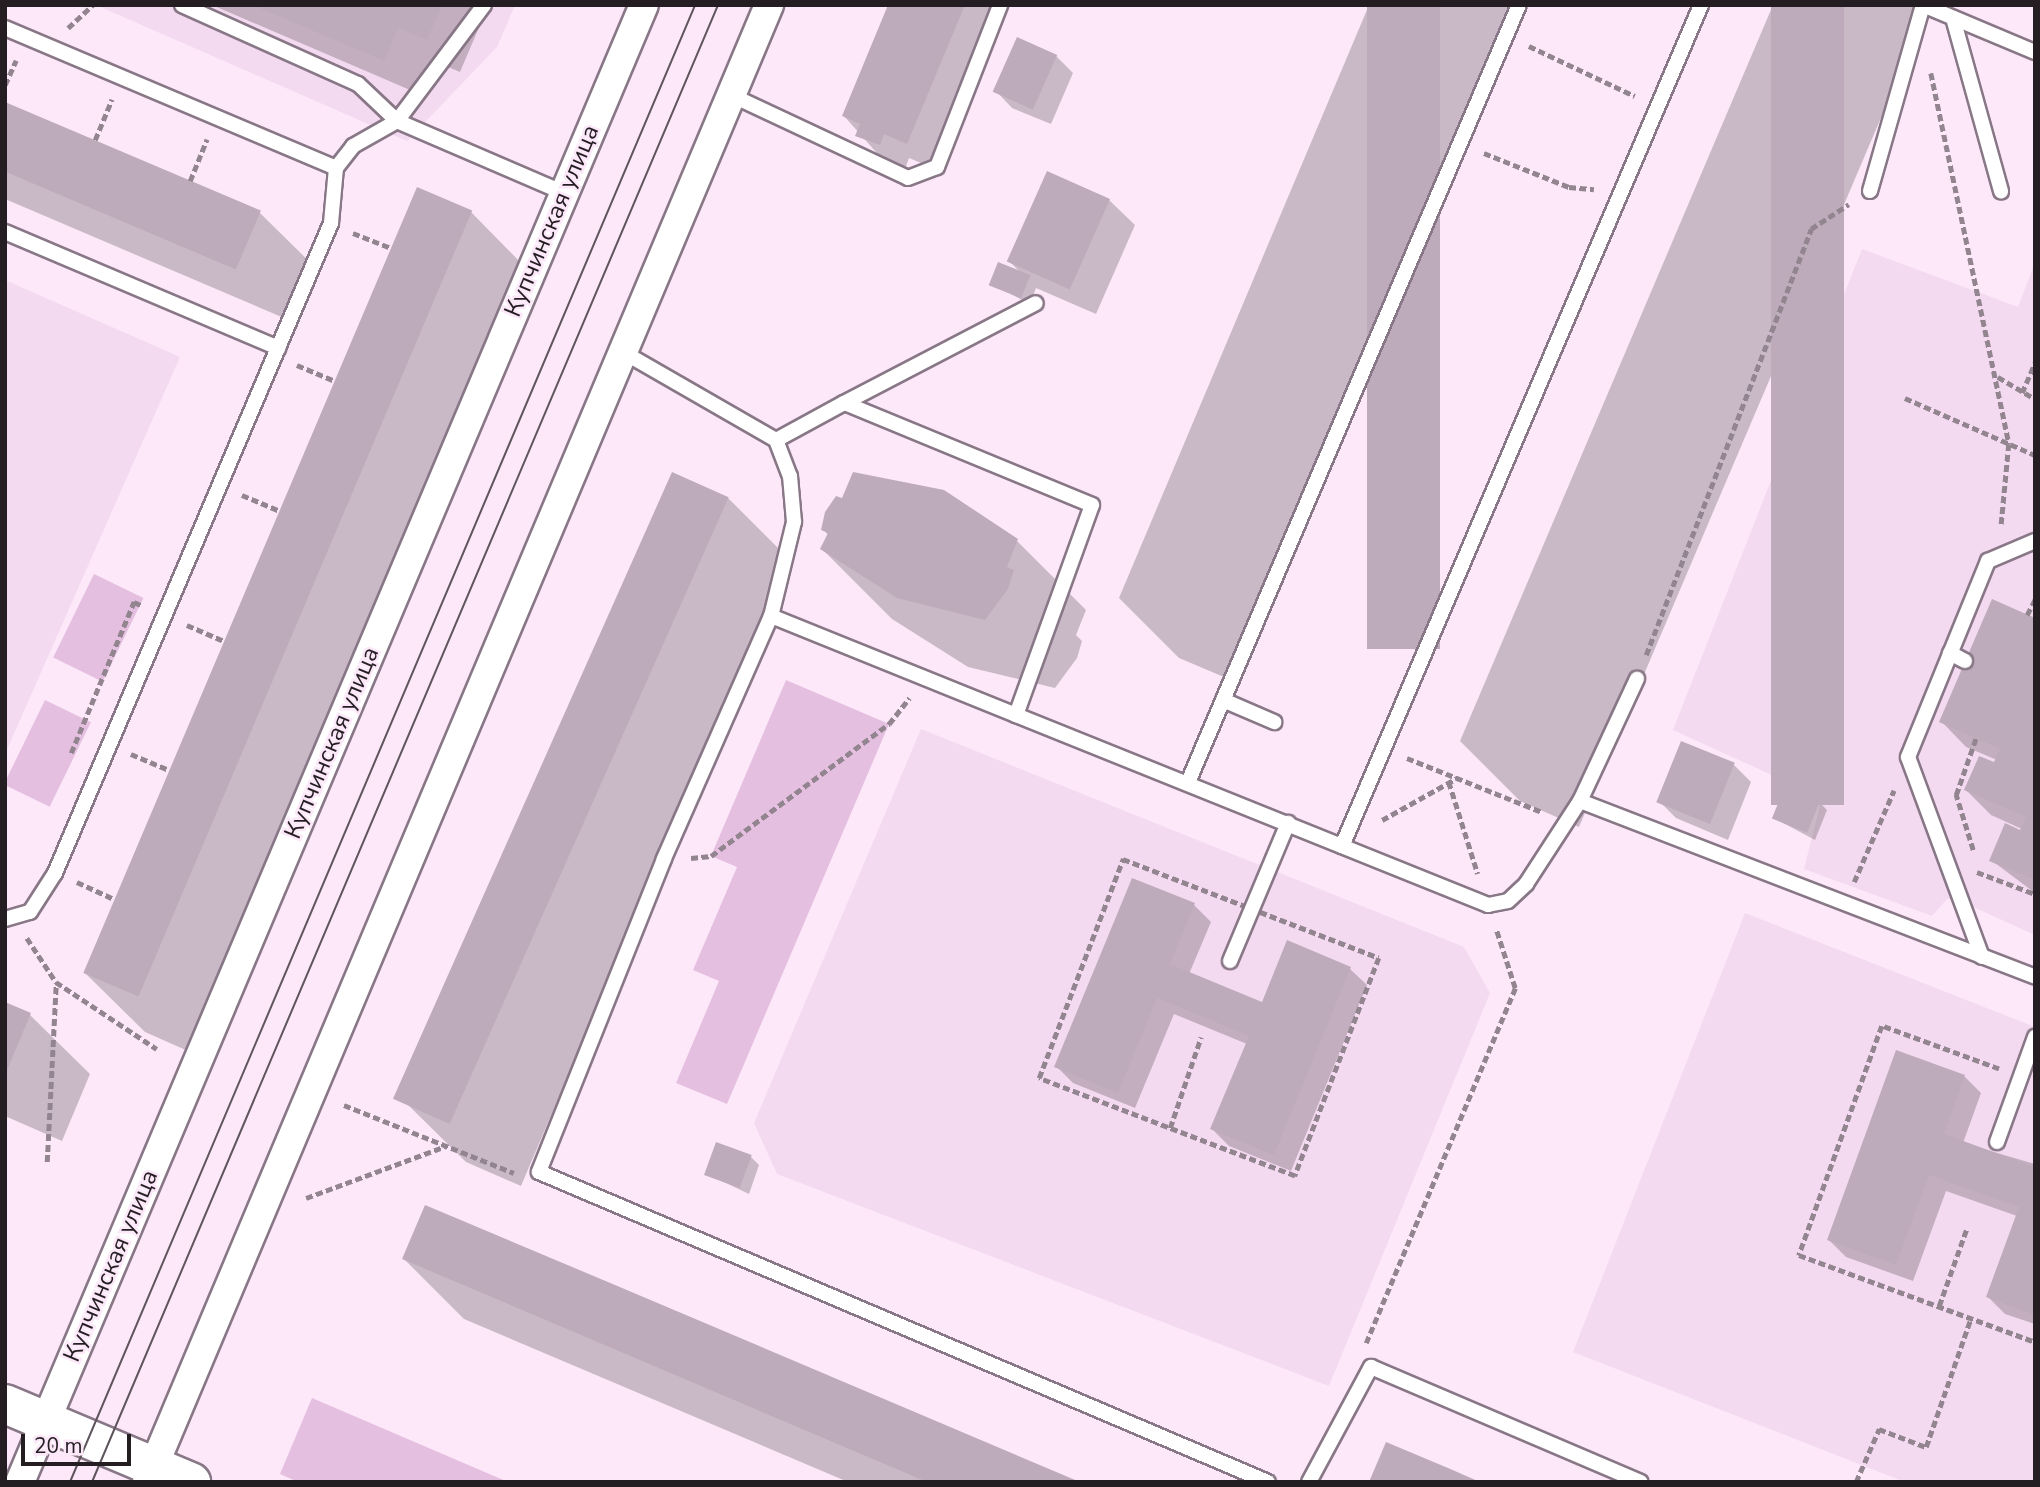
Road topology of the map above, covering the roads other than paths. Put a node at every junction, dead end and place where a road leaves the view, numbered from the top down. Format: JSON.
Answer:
{"nodes":[{"id":1,"x":182,"y":5,"type":"edge"},
{"id":2,"x":484,"y":5,"type":"edge"},
{"id":3,"x":644,"y":5,"type":"edge"},
{"id":4,"x":769,"y":5,"type":"edge"},
{"id":5,"x":1000,"y":5,"type":"edge"},
{"id":6,"x":1519,"y":5,"type":"edge"},
{"id":7,"x":1701,"y":5,"type":"edge"},
{"id":8,"x":1923,"y":5,"type":"edge"},
{"id":9,"x":1952,"y":18,"type":"junction"},
{"id":10,"x":5,"y":29,"type":"edge"},
{"id":11,"x":2035,"y":52,"type":"edge"},
{"id":12,"x":731,"y":95,"type":"junction"},
{"id":13,"x":397,"y":121,"type":"junction"},
{"id":14,"x":336,"y":168,"type":"junction"},
{"id":15,"x":1870,"y":191,"type":"road end"},
{"id":16,"x":2001,"y":191,"type":"dead end"},
{"id":17,"x":564,"y":193,"type":"junction"},
{"id":18,"x":5,"y":232,"type":"edge"},
{"id":19,"x":1036,"y":303,"type":"dead end"},
{"id":20,"x":277,"y":352,"type":"junction"},
{"id":21,"x":623,"y":352,"type":"junction"},
{"id":22,"x":844,"y":403,"type":"junction"},
{"id":23,"x":776,"y":440,"type":"junction"},
{"id":24,"x":2035,"y":541,"type":"edge"},
{"id":25,"x":771,"y":616,"type":"junction"},
{"id":26,"x":1950,"y":653,"type":"junction"},
{"id":27,"x":1965,"y":661,"type":"dead end"},
{"id":28,"x":1637,"y":679,"type":"road end"},
{"id":29,"x":1223,"y":700,"type":"junction"},
{"id":30,"x":1016,"y":715,"type":"junction"},
{"id":31,"x":1274,"y":722,"type":"dead end"},
{"id":32,"x":1189,"y":780,"type":"junction"},
{"id":33,"x":1580,"y":801,"type":"junction"},
{"id":34,"x":1288,"y":824,"type":"junction"},
{"id":35,"x":1344,"y":843,"type":"junction"},
{"id":36,"x":10,"y":919,"type":"edge"},
{"id":37,"x":1982,"y":957,"type":"junction"},
{"id":38,"x":1230,"y":961,"type":"dead end"},
{"id":39,"x":2035,"y":977,"type":"edge"},
{"id":40,"x":2035,"y":1037,"type":"edge"},
{"id":41,"x":1997,"y":1142,"type":"dead end"},
{"id":42,"x":5,"y":1404,"type":"edge"},
{"id":43,"x":46,"y":1420,"type":"junction"},
{"id":44,"x":151,"y":1474,"type":"edge"},
{"id":45,"x":20,"y":1482,"type":"edge"},
{"id":46,"x":191,"y":1482,"type":"edge"},
{"id":47,"x":1268,"y":1482,"type":"edge"},
{"id":48,"x":1309,"y":1482,"type":"edge"},
{"id":49,"x":1640,"y":1482,"type":"edge"}],
"edges":[{"from":1,"to":13,"type":"lane"},
{"from":2,"to":13,"type":"lane"},
{"from":3,"to":17,"type":"street","name":"Купчинская улица"},
{"from":4,"to":12,"type":"street"},
{"from":5,"to":12,"type":"lane"},
{"from":6,"to":29,"type":"lane"},
{"from":7,"to":35,"type":"lane"},
{"from":8,"to":9,"type":"lane"},
{"from":8,"to":15,"type":"lane"},
{"from":9,"to":11,"type":"lane"},
{"from":9,"to":16,"type":"lane"},
{"from":10,"to":14,"type":"lane"},
{"from":12,"to":21,"type":"street"},
{"from":13,"to":14,"type":"lane"},
{"from":13,"to":17,"type":"lane"},
{"from":14,"to":20,"type":"lane"},
{"from":17,"to":43,"type":"street","name":"Купчинская улица"},
{"from":18,"to":20,"type":"lane"},
{"from":19,"to":22,"type":"lane"},
{"from":20,"to":36,"type":"lane"},
{"from":21,"to":23,"type":"lane"},
{"from":21,"to":44,"type":"street"},
{"from":22,"to":23,"type":"lane"},
{"from":22,"to":30,"type":"lane"},
{"from":23,"to":25,"type":"lane"},
{"from":24,"to":26,"type":"lane"},
{"from":25,"to":30,"type":"lane"},
{"from":25,"to":47,"type":"lane"},
{"from":26,"to":27,"type":"lane"},
{"from":26,"to":37,"type":"lane"},
{"from":28,"to":33,"type":"lane"},
{"from":29,"to":31,"type":"lane"},
{"from":29,"to":32,"type":"lane"},
{"from":30,"to":32,"type":"lane"},
{"from":32,"to":34,"type":"lane"},
{"from":33,"to":35,"type":"lane"},
{"from":33,"to":37,"type":"lane"},
{"from":34,"to":35,"type":"lane"},
{"from":34,"to":38,"type":"lane"},
{"from":37,"to":39,"type":"lane"},
{"from":40,"to":41,"type":"lane"},
{"from":42,"to":43,"type":"main road"},
{"from":43,"to":44,"type":"main road"},
{"from":43,"to":45,"type":"street","name":"Купчинская улица"},
{"from":44,"to":46,"type":"main road"},
{"from":48,"to":49,"type":"lane"}]}
